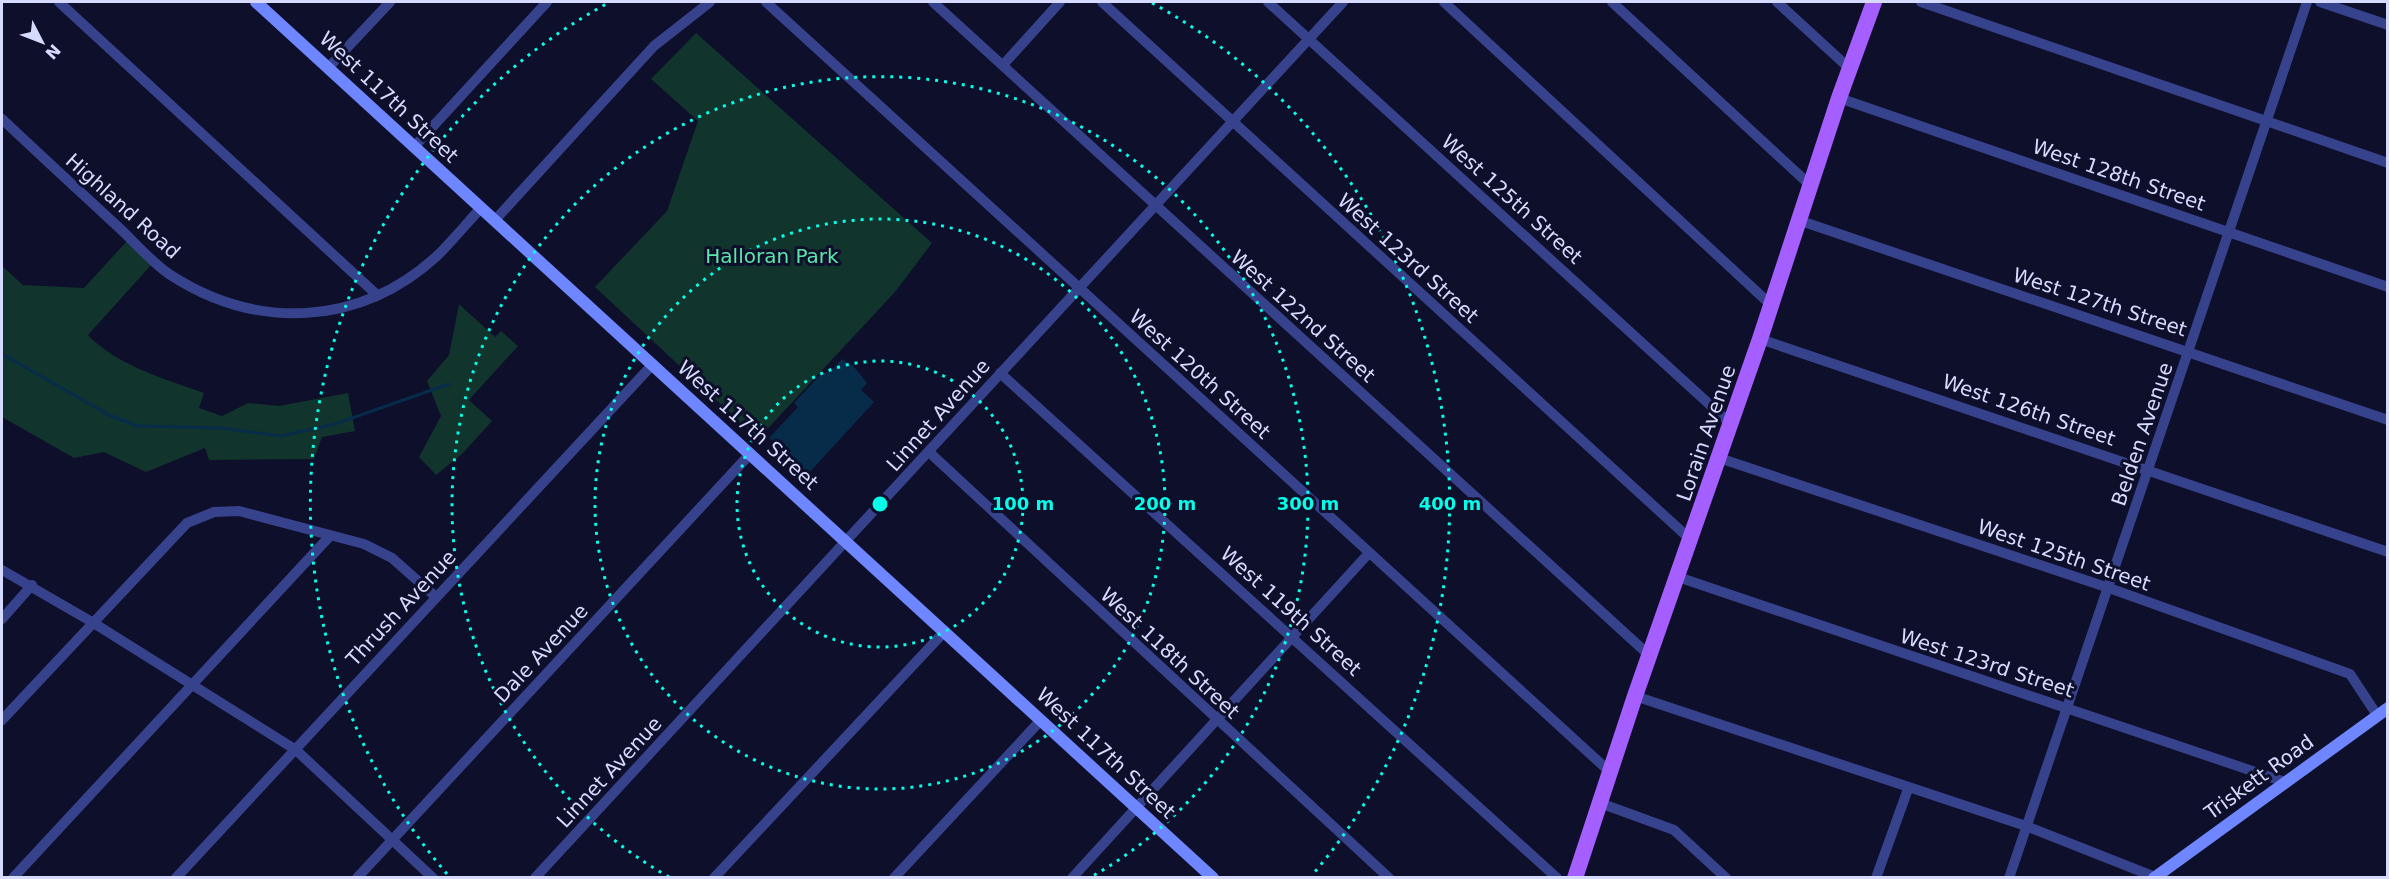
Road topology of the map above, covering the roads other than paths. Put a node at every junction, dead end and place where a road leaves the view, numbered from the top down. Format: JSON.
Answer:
{"nodes":[{"id":1,"x":59,"y":2,"type":"edge"},
{"id":2,"x":256,"y":2,"type":"edge"},
{"id":3,"x":390,"y":2,"type":"edge"},
{"id":4,"x":547,"y":2,"type":"edge"},
{"id":5,"x":710,"y":2,"type":"edge"},
{"id":6,"x":766,"y":2,"type":"edge"},
{"id":7,"x":933,"y":2,"type":"edge"},
{"id":8,"x":1060,"y":2,"type":"edge"},
{"id":9,"x":1102,"y":2,"type":"edge"},
{"id":10,"x":1268,"y":2,"type":"edge"},
{"id":11,"x":1343,"y":2,"type":"edge"},
{"id":12,"x":1444,"y":2,"type":"edge"},
{"id":13,"x":1612,"y":2,"type":"edge"},
{"id":14,"x":1777,"y":2,"type":"edge"},
{"id":15,"x":1874,"y":2,"type":"edge"},
{"id":16,"x":1921,"y":2,"type":"edge"},
{"id":17,"x":2307,"y":2,"type":"edge"},
{"id":18,"x":2319,"y":2,"type":"edge"},
{"id":19,"x":2388,"y":25,"type":"edge"},
{"id":20,"x":1309,"y":38,"type":"junction"},
{"id":21,"x":1003,"y":65,"type":"junction"},
{"id":22,"x":328,"y":68,"type":"junction"},
{"id":23,"x":1850,"y":69,"type":"junction"},
{"id":24,"x":1839,"y":98,"type":"junction"},
{"id":25,"x":2,"y":119,"type":"edge"},
{"id":26,"x":1232,"y":122,"type":"junction"},
{"id":27,"x":2267,"y":122,"type":"junction"},
{"id":28,"x":414,"y":147,"type":"junction"},
{"id":29,"x":2388,"y":163,"type":"edge"},
{"id":30,"x":1811,"y":186,"type":"junction"},
{"id":31,"x":1155,"y":204,"type":"junction"},
{"id":32,"x":481,"y":208,"type":"junction"},
{"id":33,"x":495,"y":220,"type":"junction"},
{"id":34,"x":1800,"y":221,"type":"junction"},
{"id":35,"x":2229,"y":231,"type":"junction"},
{"id":36,"x":1078,"y":287,"type":"junction"},
{"id":37,"x":2388,"y":287,"type":"edge"},
{"id":38,"x":376,"y":294,"type":"junction"},
{"id":39,"x":1771,"y":305,"type":"junction"},
{"id":40,"x":1760,"y":339,"type":"junction"},
{"id":41,"x":2189,"y":350,"type":"junction"},
{"id":42,"x":653,"y":364,"type":"junction"},
{"id":43,"x":1000,"y":373,"type":"junction"},
{"id":44,"x":2388,"y":420,"type":"edge"},
{"id":45,"x":1731,"y":424,"type":"junction"},
{"id":46,"x":928,"y":452,"type":"junction"},
{"id":47,"x":750,"y":454,"type":"junction"},
{"id":48,"x":1719,"y":458,"type":"junction"},
{"id":49,"x":2149,"y":470,"type":"junction"},
{"id":50,"x":330,"y":537,"type":"junction"},
{"id":51,"x":1690,"y":540,"type":"junction"},
{"id":52,"x":847,"y":542,"type":"junction"},
{"id":53,"x":2388,"y":552,"type":"edge"},
{"id":54,"x":1369,"y":553,"type":"junction"},
{"id":55,"x":2,"y":570,"type":"edge"},
{"id":56,"x":1678,"y":577,"type":"junction"},
{"id":57,"x":32,"y":585,"type":"junction"},
{"id":58,"x":2109,"y":588,"type":"junction"},
{"id":59,"x":436,"y":597,"type":"junction"},
{"id":60,"x":2,"y":619,"type":"edge"},
{"id":61,"x":92,"y":622,"type":"junction"},
{"id":62,"x":945,"y":631,"type":"junction"},
{"id":63,"x":1293,"y":637,"type":"junction"},
{"id":64,"x":1650,"y":656,"type":"junction"},
{"id":65,"x":191,"y":684,"type":"junction"},
{"id":66,"x":1635,"y":696,"type":"junction"},
{"id":67,"x":2065,"y":708,"type":"junction"},
{"id":68,"x":2388,"y":708,"type":"edge"},
{"id":69,"x":2377,"y":715,"type":"junction"},
{"id":70,"x":2,"y":720,"type":"edge"},
{"id":71,"x":1041,"y":720,"type":"junction"},
{"id":72,"x":1217,"y":721,"type":"junction"},
{"id":73,"x":296,"y":750,"type":"junction"},
{"id":74,"x":1610,"y":772,"type":"junction"},
{"id":75,"x":2285,"y":782,"type":"junction"},
{"id":76,"x":1908,"y":789,"type":"junction"},
{"id":77,"x":1600,"y":803,"type":"junction"},
{"id":78,"x":1137,"y":808,"type":"junction"},
{"id":79,"x":2025,"y":826,"type":"junction"},
{"id":80,"x":392,"y":840,"type":"junction"},
{"id":81,"x":2155,"y":877,"type":"edge"},
{"id":82,"x":14,"y":878,"type":"edge"},
{"id":83,"x":176,"y":878,"type":"edge"},
{"id":84,"x":357,"y":878,"type":"edge"},
{"id":85,"x":433,"y":878,"type":"edge"},
{"id":86,"x":535,"y":878,"type":"edge"},
{"id":87,"x":714,"y":878,"type":"edge"},
{"id":88,"x":894,"y":878,"type":"edge"},
{"id":89,"x":1072,"y":878,"type":"edge"},
{"id":90,"x":1214,"y":878,"type":"edge"},
{"id":91,"x":1389,"y":878,"type":"edge"},
{"id":92,"x":1557,"y":878,"type":"edge"},
{"id":93,"x":1575,"y":878,"type":"edge"},
{"id":94,"x":1726,"y":878,"type":"edge"},
{"id":95,"x":1876,"y":878,"type":"edge"},
{"id":96,"x":2009,"y":878,"type":"edge"}],
"edges":[{"from":1,"to":38,"type":"street"},
{"from":2,"to":22,"type":"main road","name":"West 117th Street"},
{"from":3,"to":22,"type":"street"},
{"from":4,"to":28,"type":"street"},
{"from":5,"to":33,"type":"street"},
{"from":6,"to":36,"type":"street","name":"West 120th Street"},
{"from":7,"to":21,"type":"street","name":"West 122nd Street"},
{"from":8,"to":21,"type":"street"},
{"from":9,"to":26,"type":"street","name":"West 123rd Street"},
{"from":10,"to":20,"type":"street","name":"West 125th Street"},
{"from":11,"to":20,"type":"street","name":"Linnet Avenue"},
{"from":12,"to":39,"type":"street"},
{"from":13,"to":30,"type":"street"},
{"from":14,"to":23,"type":"street"},
{"from":15,"to":23,"type":"main road","name":"Lorain Avenue"},
{"from":16,"to":27,"type":"street"},
{"from":17,"to":27,"type":"street","name":"Belden Avenue"},
{"from":18,"to":19,"type":"street"},
{"from":20,"to":26,"type":"street","name":"Linnet Avenue"},
{"from":20,"to":45,"type":"street","name":"West 125th Street"},
{"from":21,"to":31,"type":"street","name":"West 122nd Street"},
{"from":22,"to":28,"type":"main road","name":"West 117th Street"},
{"from":23,"to":24,"type":"main road","name":"Lorain Avenue"},
{"from":24,"to":30,"type":"main road","name":"Lorain Avenue"},
{"from":24,"to":35,"type":"street","name":"West 128th Street"},
{"from":25,"to":38,"type":"street","name":"Highland Road"},
{"from":26,"to":31,"type":"street","name":"Linnet Avenue"},
{"from":26,"to":51,"type":"street","name":"West 123rd Street"},
{"from":27,"to":29,"type":"street"},
{"from":27,"to":35,"type":"street","name":"Belden Avenue"},
{"from":28,"to":32,"type":"main road","name":"West 117th Street"},
{"from":30,"to":34,"type":"main road","name":"Lorain Avenue"},
{"from":31,"to":36,"type":"street","name":"Linnet Avenue"},
{"from":31,"to":64,"type":"street","name":"West 122nd Street"},
{"from":32,"to":33,"type":"main road","name":"West 117th Street"},
{"from":32,"to":38,"type":"street","name":"Highland Road"},
{"from":33,"to":42,"type":"main road","name":"West 117th Street"},
{"from":34,"to":39,"type":"main road","name":"Lorain Avenue"},
{"from":34,"to":41,"type":"street","name":"West 127th Street"},
{"from":35,"to":37,"type":"street","name":"West 128th Street"},
{"from":35,"to":41,"type":"street","name":"Belden Avenue"},
{"from":36,"to":43,"type":"street","name":"Linnet Avenue"},
{"from":36,"to":54,"type":"street","name":"West 120th Street"},
{"from":39,"to":40,"type":"main road","name":"Lorain Avenue"},
{"from":40,"to":45,"type":"main road","name":"Lorain Avenue"},
{"from":40,"to":49,"type":"street","name":"West 126th Street"},
{"from":41,"to":44,"type":"street","name":"West 127th Street"},
{"from":41,"to":49,"type":"street","name":"Belden Avenue"},
{"from":42,"to":47,"type":"main road","name":"West 117th Street"},
{"from":42,"to":59,"type":"street","name":"Thrush Avenue"},
{"from":43,"to":46,"type":"street","name":"Linnet Avenue"},
{"from":43,"to":63,"type":"street","name":"West 119th Street"},
{"from":45,"to":48,"type":"main road","name":"Lorain Avenue"},
{"from":46,"to":52,"type":"street","name":"Linnet Avenue"},
{"from":46,"to":72,"type":"street","name":"West 118th Street"},
{"from":47,"to":52,"type":"main road","name":"West 117th Street"},
{"from":47,"to":80,"type":"street","name":"Dale Avenue"},
{"from":48,"to":51,"type":"main road","name":"Lorain Avenue"},
{"from":48,"to":58,"type":"street","name":"West 125th Street"},
{"from":49,"to":53,"type":"street","name":"West 126th Street"},
{"from":49,"to":58,"type":"street","name":"Belden Avenue"},
{"from":50,"to":59,"type":"street"},
{"from":50,"to":61,"type":"street"},
{"from":50,"to":65,"type":"street"},
{"from":51,"to":56,"type":"main road","name":"Lorain Avenue"},
{"from":52,"to":62,"type":"main road","name":"West 117th Street"},
{"from":52,"to":86,"type":"street","name":"Linnet Avenue"},
{"from":54,"to":63,"type":"street"},
{"from":54,"to":74,"type":"street","name":"West 120th Street"},
{"from":55,"to":57,"type":"street"},
{"from":56,"to":64,"type":"main road","name":"Lorain Avenue"},
{"from":56,"to":67,"type":"street","name":"West 123rd Street"},
{"from":57,"to":60,"type":"street"},
{"from":57,"to":61,"type":"street"},
{"from":58,"to":67,"type":"street","name":"Belden Avenue"},
{"from":58,"to":69,"type":"street","name":"West 125th Street"},
{"from":59,"to":73,"type":"street","name":"Thrush Avenue"},
{"from":61,"to":65,"type":"street"},
{"from":61,"to":70,"type":"street"},
{"from":62,"to":71,"type":"main road","name":"West 117th Street"},
{"from":62,"to":87,"type":"street"},
{"from":63,"to":72,"type":"street"},
{"from":63,"to":92,"type":"street","name":"West 119th Street"},
{"from":64,"to":66,"type":"main road","name":"Lorain Avenue"},
{"from":65,"to":73,"type":"street"},
{"from":65,"to":82,"type":"street"},
{"from":66,"to":74,"type":"main road","name":"Lorain Avenue"},
{"from":66,"to":76,"type":"street"},
{"from":67,"to":75,"type":"street","name":"West 123rd Street"},
{"from":67,"to":79,"type":"street","name":"Belden Avenue"},
{"from":68,"to":69,"type":"main road","name":"Triskett Road"},
{"from":69,"to":75,"type":"main road","name":"Triskett Road"},
{"from":71,"to":78,"type":"main road","name":"West 117th Street"},
{"from":71,"to":88,"type":"street"},
{"from":72,"to":78,"type":"street"},
{"from":72,"to":91,"type":"street","name":"West 118th Street"},
{"from":73,"to":80,"type":"street"},
{"from":73,"to":83,"type":"street","name":"Thrush Avenue"},
{"from":74,"to":77,"type":"main road","name":"Lorain Avenue"},
{"from":75,"to":81,"type":"main road","name":"Triskett Road"},
{"from":76,"to":79,"type":"street"},
{"from":76,"to":95,"type":"street"},
{"from":77,"to":93,"type":"main road","name":"Lorain Avenue"},
{"from":77,"to":94,"type":"street"},
{"from":78,"to":89,"type":"street"},
{"from":78,"to":90,"type":"main road","name":"West 117th Street"},
{"from":79,"to":81,"type":"street"},
{"from":79,"to":96,"type":"street","name":"Belden Avenue"},
{"from":80,"to":84,"type":"street","name":"Dale Avenue"},
{"from":80,"to":85,"type":"street"}]}
